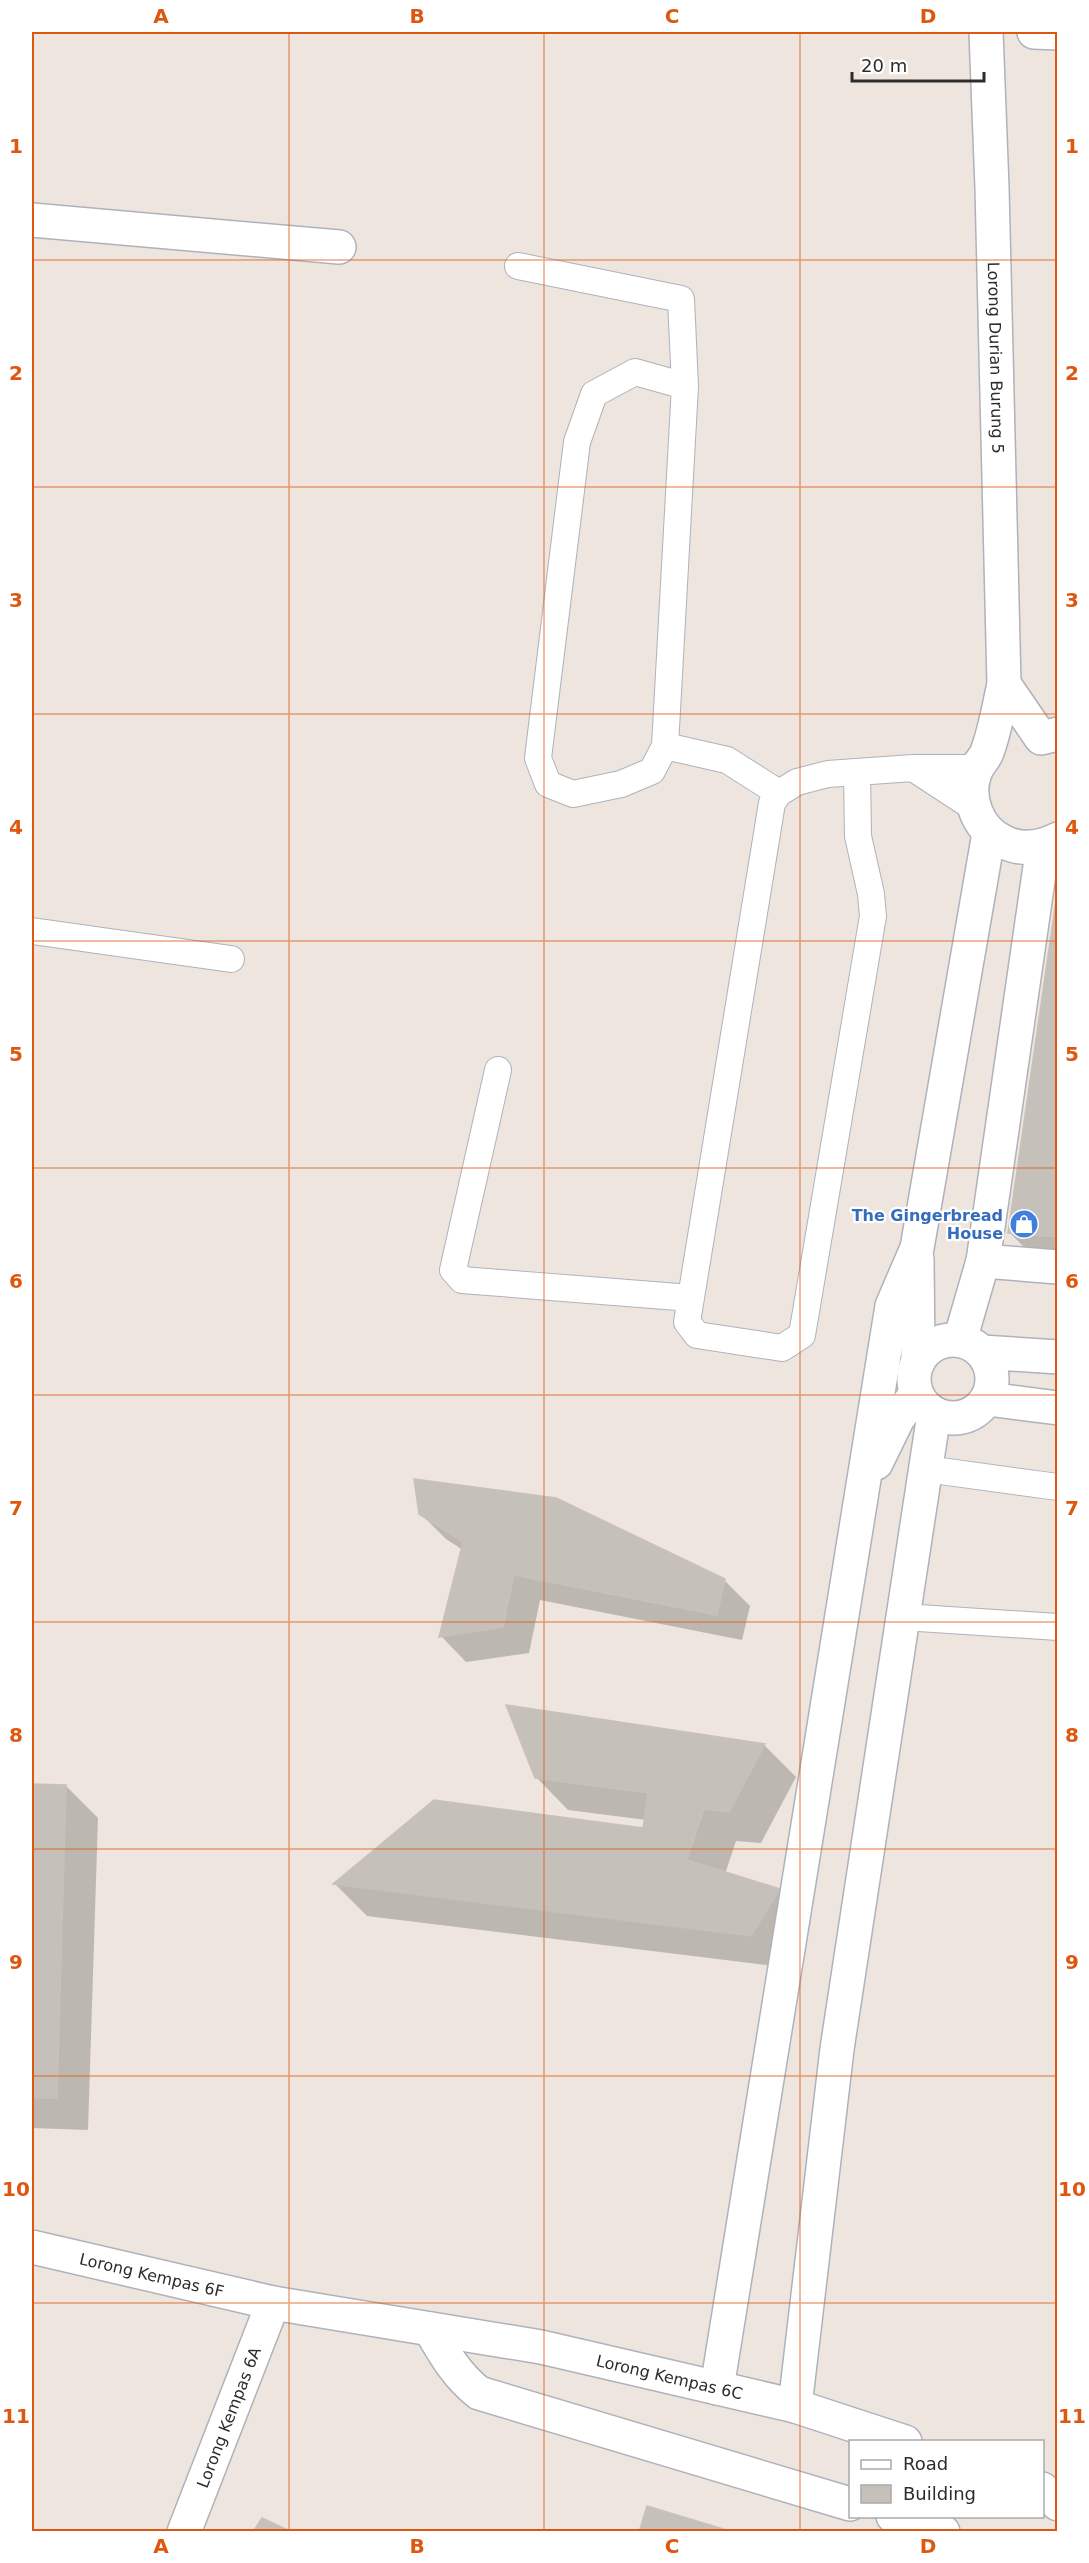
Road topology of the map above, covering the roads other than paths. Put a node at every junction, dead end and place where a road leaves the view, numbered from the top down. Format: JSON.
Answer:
{"nodes":[{"id":1,"x":986,"y":32,"type":"edge"},
{"id":2,"x":1034,"y":32,"type":"edge"},
{"id":3,"x":1058,"y":33,"type":"edge"},
{"id":4,"x":32,"y":220,"type":"edge"},
{"id":5,"x":339,"y":248,"type":"dead end"},
{"id":6,"x":518,"y":266,"type":"dead end"},
{"id":7,"x":685,"y":386,"type":"junction"},
{"id":8,"x":1004,"y":684,"type":"junction"},
{"id":9,"x":1052,"y":739,"type":"edge"},
{"id":10,"x":665,"y":746,"type":"junction"},
{"id":11,"x":982,"y":761,"type":"junction"},
{"id":12,"x":913,"y":768,"type":"junction"},
{"id":13,"x":856,"y":772,"type":"junction"},
{"id":14,"x":779,"y":794,"type":"junction"},
{"id":15,"x":981,"y":820,"type":"junction"},
{"id":16,"x":1050,"y":842,"type":"edge"},
{"id":17,"x":32,"y":931,"type":"edge"},
{"id":18,"x":231,"y":959,"type":"dead end"},
{"id":19,"x":498,"y":1070,"type":"dead end"},
{"id":20,"x":917,"y":1248,"type":"junction"},
{"id":21,"x":983,"y":1261,"type":"junction"},
{"id":22,"x":1058,"y":1267,"type":"edge"},
{"id":23,"x":691,"y":1298,"type":"junction"},
{"id":24,"x":971,"y":1346,"type":"junction"},
{"id":25,"x":1058,"y":1357,"type":"edge"},
{"id":26,"x":923,"y":1390,"type":"junction"},
{"id":27,"x":988,"y":1400,"type":"junction"},
{"id":28,"x":1058,"y":1408,"type":"edge"},
{"id":29,"x":926,"y":1469,"type":"junction"},
{"id":30,"x":1058,"y":1487,"type":"edge"},
{"id":31,"x":861,"y":1494,"type":"junction"},
{"id":32,"x":903,"y":1617,"type":"junction"},
{"id":33,"x":1058,"y":1627,"type":"edge"},
{"id":34,"x":32,"y":2247,"type":"edge"},
{"id":35,"x":273,"y":2303,"type":"junction"},
{"id":36,"x":430,"y":2329,"type":"junction"},
{"id":37,"x":717,"y":2388,"type":"junction"},
{"id":38,"x":795,"y":2406,"type":"junction"},
{"id":39,"x":899,"y":2440,"type":"edge"},
{"id":40,"x":1044,"y":2491,"type":"edge"},
{"id":41,"x":849,"y":2504,"type":"edge"},
{"id":42,"x":1058,"y":2504,"type":"edge"},
{"id":43,"x":896,"y":2518,"type":"edge"},
{"id":44,"x":184,"y":2532,"type":"edge"},
{"id":45,"x":943,"y":2532,"type":"edge"}],
"edges":[{"from":1,"to":8,"type":"street","name":"Lorong Durian Burung 5"},
{"from":2,"to":3,"type":"street"},
{"from":4,"to":5,"type":"street"},
{"from":6,"to":7,"type":"lane"},
{"from":7,"to":10,"type":"lane"},
{"from":7,"to":10,"type":"lane"},
{"from":8,"to":9,"type":"street"},
{"from":8,"to":11,"type":"street","name":"Lorong Durian Burung 5"},
{"from":9,"to":11,"type":"street"},
{"from":10,"to":14,"type":"lane"},
{"from":11,"to":12,"type":"lane"},
{"from":11,"to":15,"type":"street","name":"Lorong Durian Burung 5"},
{"from":12,"to":13,"type":"lane"},
{"from":12,"to":15,"type":"lane"},
{"from":13,"to":14,"type":"lane"},
{"from":13,"to":23,"type":"lane"},
{"from":14,"to":23,"type":"lane"},
{"from":15,"to":16,"type":"street"},
{"from":15,"to":20,"type":"street","name":"Lorong Durian Burung 5"},
{"from":16,"to":21,"type":"street"},
{"from":17,"to":18,"type":"lane"},
{"from":19,"to":23,"type":"lane"},
{"from":20,"to":26,"type":"street"},
{"from":20,"to":31,"type":"street"},
{"from":21,"to":22,"type":"street"},
{"from":21,"to":24,"type":"street"},
{"from":24,"to":25,"type":"street"},
{"from":24,"to":26,"type":"street"},
{"from":24,"to":27,"type":"street"},
{"from":26,"to":27,"type":"street"},
{"from":26,"to":29,"type":"street"},
{"from":26,"to":31,"type":"street"},
{"from":27,"to":28,"type":"street"},
{"from":29,"to":30,"type":"lane"},
{"from":29,"to":32,"type":"street"},
{"from":31,"to":37,"type":"street"},
{"from":32,"to":33,"type":"lane"},
{"from":32,"to":38,"type":"street"},
{"from":34,"to":35,"type":"street","name":"Lorong Kempas 6F"},
{"from":35,"to":36,"type":"street","name":"Lorong Kempas 6C"},
{"from":35,"to":44,"type":"street","name":"Lorong Kempas 6A"},
{"from":36,"to":37,"type":"street","name":"Lorong Kempas 6C"},
{"from":36,"to":41,"type":"street"},
{"from":37,"to":38,"type":"street","name":"Lorong Kempas 6C"},
{"from":38,"to":39,"type":"street","name":"Lorong Kempas 6C"},
{"from":40,"to":42,"type":"street"},
{"from":43,"to":45,"type":"street"}]}
